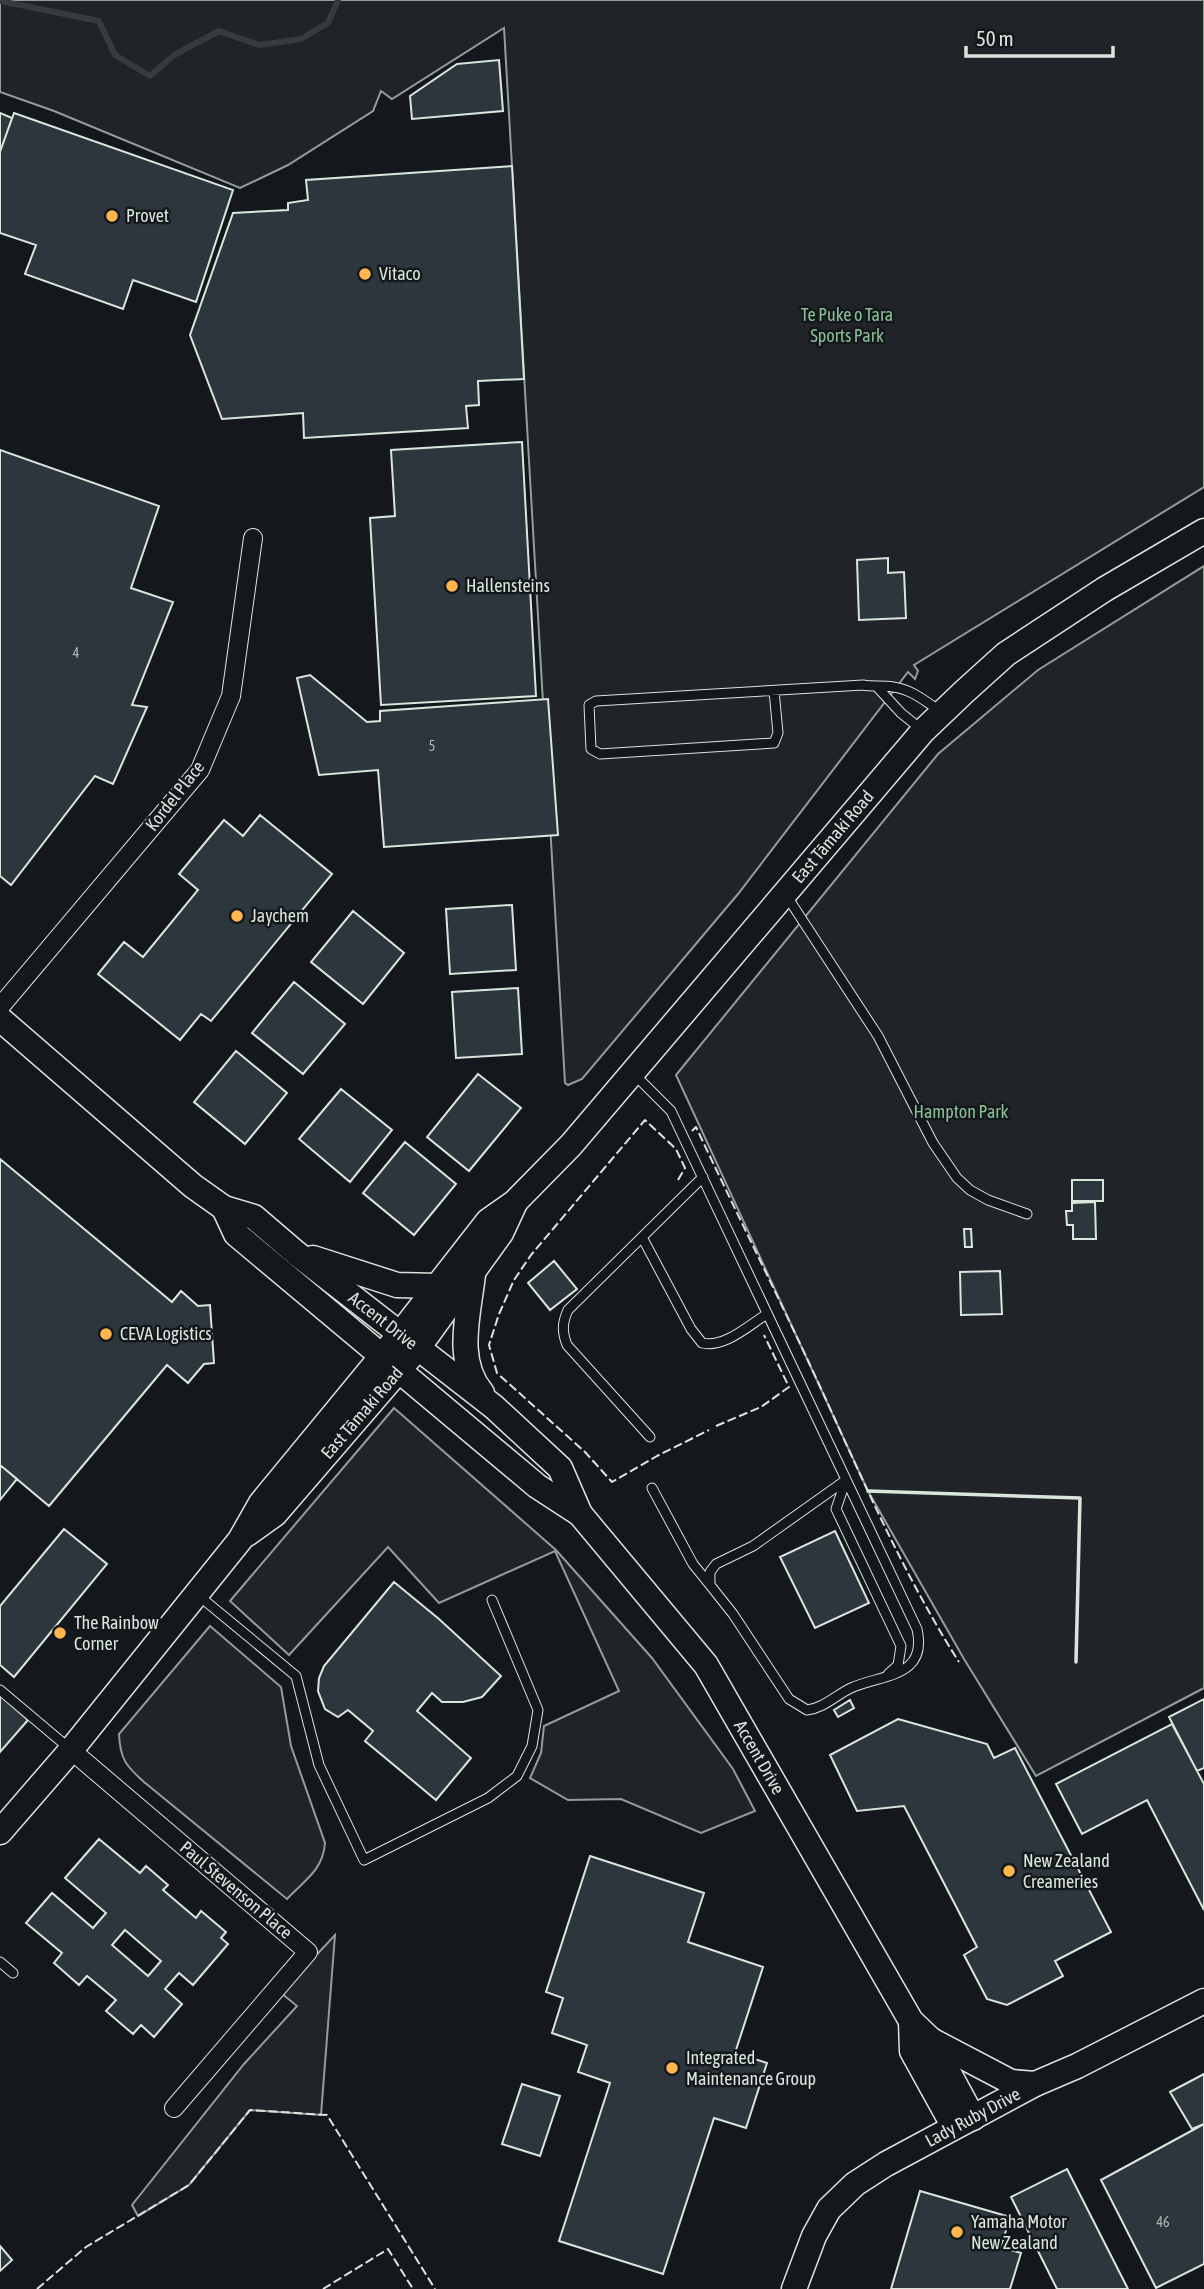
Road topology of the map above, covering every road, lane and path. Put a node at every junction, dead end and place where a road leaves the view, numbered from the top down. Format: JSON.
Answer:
{"nodes":[{"id":1,"x":1203,"y":533,"type":"edge"},
{"id":2,"x":253,"y":538,"type":"dead end"},
{"id":3,"x":878,"y":688,"type":"junction"},
{"id":4,"x":774,"y":691,"type":"junction"},
{"id":5,"x":942,"y":713,"type":"junction"},
{"id":6,"x":923,"y":731,"type":"junction"},
{"id":7,"x":785,"y":894,"type":"junction"},
{"id":8,"x":0,"y":1007,"type":"edge"},
{"id":9,"x":0,"y":1019,"type":"edge"},
{"id":10,"x":632,"y":1072,"type":"junction"},
{"id":11,"x":703,"y":1177,"type":"junction"},
{"id":12,"x":515,"y":1202,"type":"junction"},
{"id":13,"x":224,"y":1208,"type":"junction"},
{"id":14,"x":1027,"y":1214,"type":"dead end"},
{"id":15,"x":642,"y":1237,"type":"junction"},
{"id":16,"x":296,"y":1253,"type":"junction"},
{"id":17,"x":473,"y":1269,"type":"junction"},
{"id":18,"x":438,"y":1286,"type":"junction"},
{"id":19,"x":767,"y":1314,"type":"junction"},
{"id":20,"x":409,"y":1341,"type":"junction"},
{"id":21,"x":391,"y":1363,"type":"junction"},
{"id":22,"x":494,"y":1408,"type":"junction"},
{"id":23,"x":650,"y":1437,"type":"dead end"},
{"id":24,"x":846,"y":1480,"type":"junction"},
{"id":25,"x":652,"y":1488,"type":"dead end"},
{"id":26,"x":580,"y":1514,"type":"junction"},
{"id":27,"x":710,"y":1585,"type":"junction"},
{"id":28,"x":196,"y":1594,"type":"junction"},
{"id":29,"x":492,"y":1600,"type":"dead end"},
{"id":30,"x":884,"y":1678,"type":"junction"},
{"id":31,"x":0,"y":1690,"type":"edge"},
{"id":32,"x":71,"y":1750,"type":"junction"},
{"id":33,"x":0,"y":1832,"type":"edge"},
{"id":34,"x":0,"y":1962,"type":"edge"},
{"id":35,"x":13,"y":1973,"type":"dead end"},
{"id":36,"x":1204,"y":2001,"type":"edge"},
{"id":37,"x":911,"y":2021,"type":"junction"},
{"id":38,"x":931,"y":2040,"type":"junction"},
{"id":39,"x":1035,"y":2084,"type":"junction"},
{"id":40,"x":174,"y":2108,"type":"dead end"},
{"id":41,"x":964,"y":2123,"type":"junction"},
{"id":42,"x":794,"y":2289,"type":"edge"}],
"edges":[{"from":1,"to":5,"type":"main road","name":"East Tāmaki Road"},
{"from":2,"to":8,"type":"street","name":"Kordel Place"},
{"from":3,"to":4,"type":"lane"},
{"from":3,"to":5,"type":"lane"},
{"from":3,"to":6,"type":"lane"},
{"from":4,"to":4,"type":"lane"},
{"from":5,"to":6,"type":"main road","name":"East Tāmaki Road"},
{"from":6,"to":7,"type":"main road","name":"East Tāmaki Road"},
{"from":7,"to":10,"type":"main road","name":"East Tāmaki Road"},
{"from":7,"to":14,"type":"lane"},
{"from":9,"to":13,"type":"main road","name":"Accent Drive"},
{"from":10,"to":11,"type":"lane"},
{"from":10,"to":12,"type":"main road","name":"East Tāmaki Road"},
{"from":11,"to":15,"type":"lane"},
{"from":11,"to":19,"type":"lane"},
{"from":12,"to":17,"type":"main road","name":"East Tāmaki Road"},
{"from":12,"to":18,"type":"main road","name":"East Tāmaki Road"},
{"from":13,"to":16,"type":"main road","name":"Accent Drive"},
{"from":13,"to":21,"type":"main road","name":"Accent Drive"},
{"from":15,"to":19,"type":"lane"},
{"from":15,"to":23,"type":"lane"},
{"from":16,"to":18,"type":"main road"},
{"from":16,"to":20,"type":"main road","name":"Accent Drive"},
{"from":17,"to":20,"type":"main road","name":"East Tāmaki Road"},
{"from":17,"to":22,"type":"main road"},
{"from":18,"to":20,"type":"main road","name":"East Tāmaki Road"},
{"from":19,"to":24,"type":"lane"},
{"from":20,"to":21,"type":"main road","name":"East Tāmaki Road"},
{"from":20,"to":22,"type":"main road","name":"Accent Drive"},
{"from":21,"to":26,"type":"main road","name":"Accent Drive"},
{"from":21,"to":28,"type":"main road","name":"East Tāmaki Road"},
{"from":22,"to":26,"type":"main road","name":"Accent Drive"},
{"from":24,"to":27,"type":"lane"},
{"from":24,"to":30,"type":"lane"},
{"from":24,"to":30,"type":"lane"},
{"from":25,"to":27,"type":"lane"},
{"from":26,"to":37,"type":"main road","name":"Accent Drive"},
{"from":27,"to":30,"type":"lane"},
{"from":28,"to":29,"type":"lane"},
{"from":28,"to":32,"type":"main road","name":"East Tāmaki Road"},
{"from":31,"to":32,"type":"lane"},
{"from":32,"to":33,"type":"main road","name":"East Tāmaki Road"},
{"from":32,"to":40,"type":"street","name":"Paul Stevenson Place"},
{"from":34,"to":35,"type":"lane"},
{"from":36,"to":39,"type":"main road","name":"Lady Ruby Drive"},
{"from":37,"to":38,"type":"main road","name":"Accent Drive"},
{"from":37,"to":41,"type":"main road","name":"Accent Drive"},
{"from":38,"to":39,"type":"main road"},
{"from":38,"to":41,"type":"main road","name":"Accent Drive"},
{"from":39,"to":41,"type":"main road","name":"Lady Ruby Drive"},
{"from":41,"to":42,"type":"main road","name":"Lady Ruby Drive"}]}
